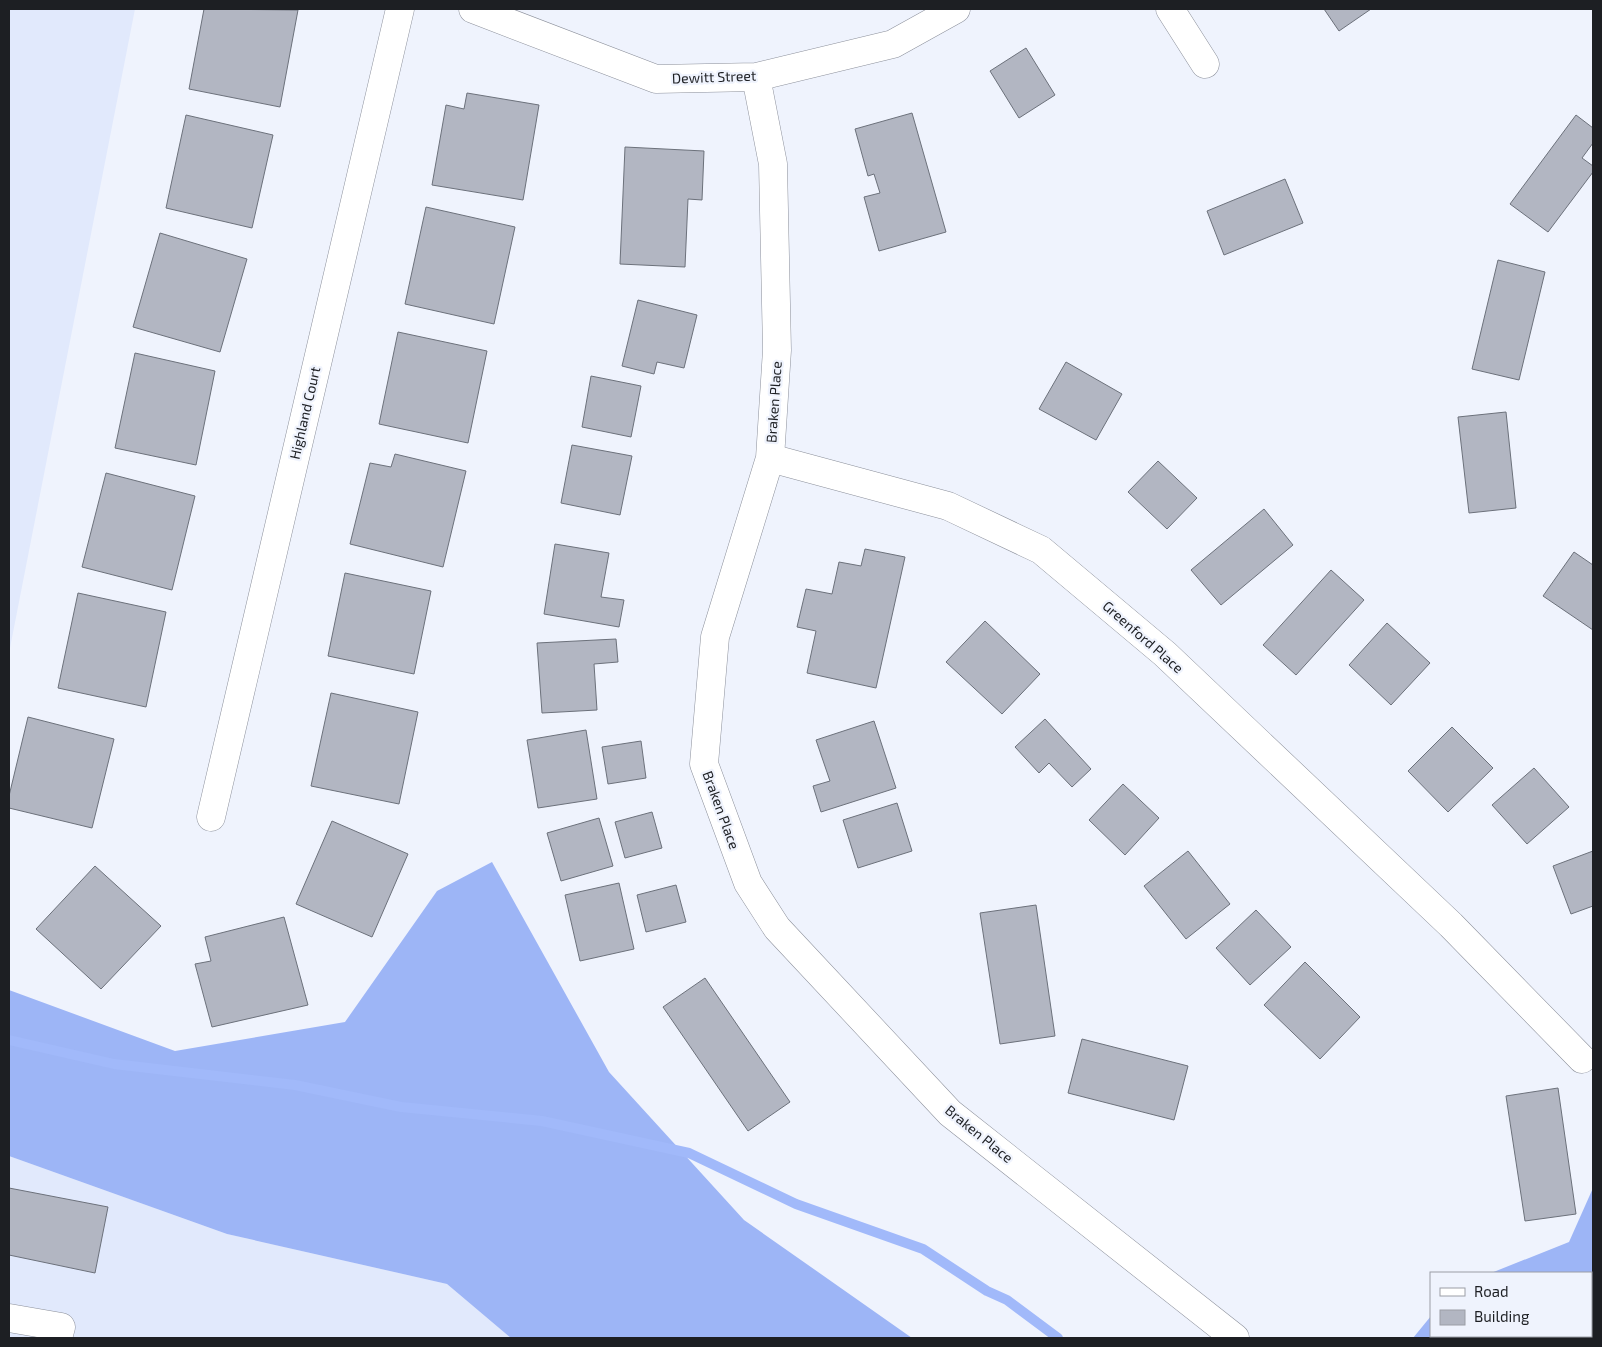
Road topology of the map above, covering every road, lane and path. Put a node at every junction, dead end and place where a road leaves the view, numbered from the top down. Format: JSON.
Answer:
{"nodes":[{"id":1,"x":400,"y":9,"type":"edge"},
{"id":2,"x":473,"y":9,"type":"edge"},
{"id":3,"x":956,"y":9,"type":"edge"},
{"id":4,"x":1170,"y":9,"type":"edge"},
{"id":5,"x":1205,"y":64,"type":"dead end"},
{"id":6,"x":756,"y":77,"type":"junction"},
{"id":7,"x":770,"y":458,"type":"junction"},
{"id":8,"x":211,"y":817,"type":"dead end"},
{"id":9,"x":1582,"y":1060,"type":"dead end"},
{"id":10,"x":9,"y":1318,"type":"edge"},
{"id":11,"x":58,"y":1338,"type":"edge"},
{"id":12,"x":1235,"y":1338,"type":"edge"}],
"edges":[{"from":1,"to":8,"type":"street","name":"Highland Court"},
{"from":2,"to":6,"type":"street","name":"Dewitt Street"},
{"from":3,"to":6,"type":"street","name":"Dewitt Street"},
{"from":4,"to":5,"type":"street"},
{"from":6,"to":7,"type":"street","name":"Braken Place"},
{"from":7,"to":9,"type":"street","name":"Greenford Place"},
{"from":7,"to":12,"type":"street","name":"Braken Place"},
{"from":10,"to":11,"type":"street"}]}
